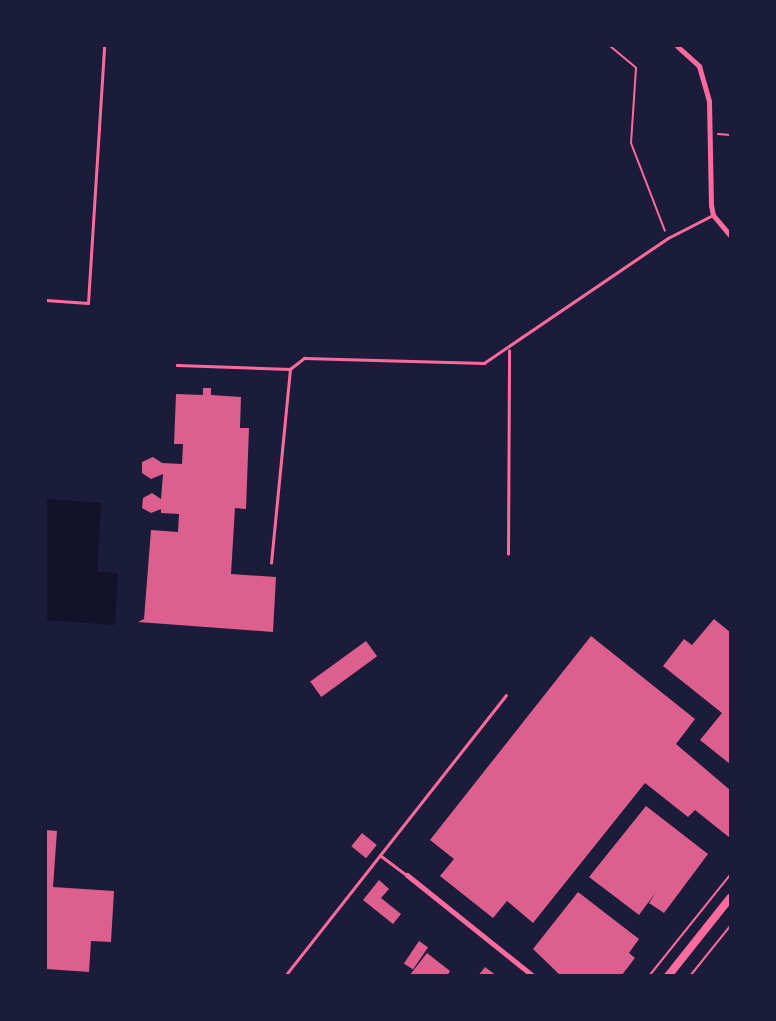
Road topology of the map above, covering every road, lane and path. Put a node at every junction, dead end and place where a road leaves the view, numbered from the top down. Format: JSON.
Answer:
{"nodes":[{"id":1,"x":104,"y":46,"type":"edge"},
{"id":2,"x":610,"y":46,"type":"edge"},
{"id":3,"x":677,"y":46,"type":"edge"},
{"id":4,"x":710,"y":133,"type":"junction"},
{"id":5,"x":730,"y":135,"type":"edge"},
{"id":6,"x":713,"y":215,"type":"junction"},
{"id":7,"x":730,"y":235,"type":"edge"},
{"id":8,"x":668,"y":238,"type":"junction"},
{"id":9,"x":46,"y":300,"type":"edge"},
{"id":10,"x":509,"y":349,"type":"junction"},
{"id":11,"x":177,"y":365,"type":"dead end"},
{"id":12,"x":290,"y":369,"type":"junction"},
{"id":13,"x":509,"y":554,"type":"dead end"},
{"id":14,"x":271,"y":563,"type":"dead end"},
{"id":15,"x":506,"y":695,"type":"dead end"},
{"id":16,"x":380,"y":855,"type":"junction"},
{"id":17,"x":407,"y":875,"type":"joint"},
{"id":18,"x":730,"y":875,"type":"edge"},
{"id":19,"x":730,"y":898,"type":"edge"},
{"id":20,"x":730,"y":926,"type":"edge"},
{"id":21,"x":285,"y":975,"type":"edge"},
{"id":22,"x":533,"y":975,"type":"edge"},
{"id":23,"x":649,"y":975,"type":"edge"},
{"id":24,"x":668,"y":975,"type":"edge"},
{"id":25,"x":690,"y":975,"type":"edge"}],
"edges":[{"from":1,"to":9,"type":"lane"},
{"from":2,"to":8,"type":"path"},
{"from":3,"to":4,"type":"street"},
{"from":4,"to":5,"type":"path"},
{"from":4,"to":6,"type":"street"},
{"from":6,"to":7,"type":"street"},
{"from":6,"to":8,"type":"lane"},
{"from":8,"to":10,"type":"lane"},
{"from":10,"to":12,"type":"lane"},
{"from":10,"to":13,"type":"lane"},
{"from":11,"to":12,"type":"lane"},
{"from":12,"to":14,"type":"lane"},
{"from":15,"to":16,"type":"lane"},
{"from":16,"to":17,"type":"lane"},
{"from":16,"to":21,"type":"lane"},
{"from":17,"to":22,"type":"street"},
{"from":18,"to":23,"type":"path"},
{"from":19,"to":24,"type":"main road"},
{"from":20,"to":25,"type":"path"}]}
